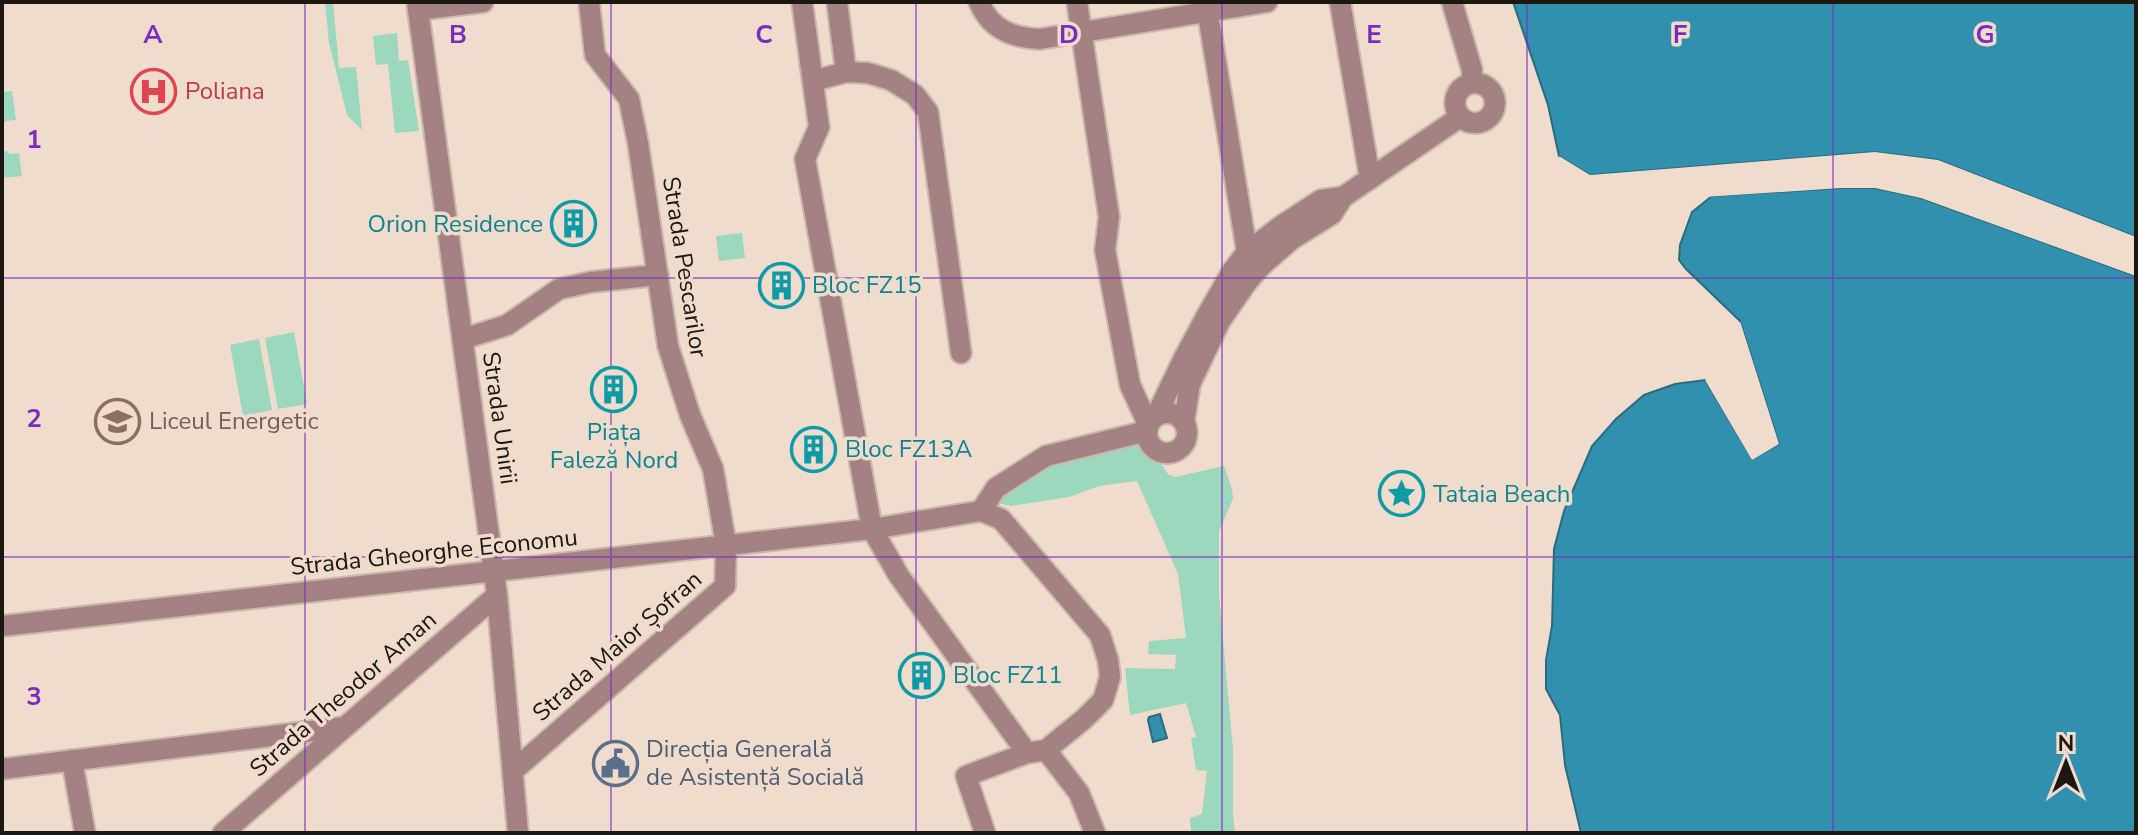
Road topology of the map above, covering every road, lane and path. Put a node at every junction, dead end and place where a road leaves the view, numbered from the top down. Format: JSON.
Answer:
{"nodes":[{"id":1,"x":483,"y":2,"type":"edge"},
{"id":2,"x":589,"y":2,"type":"edge"},
{"id":3,"x":802,"y":2,"type":"edge"},
{"id":4,"x":837,"y":2,"type":"edge"},
{"id":5,"x":979,"y":2,"type":"edge"},
{"id":6,"x":1077,"y":2,"type":"edge"},
{"id":7,"x":1267,"y":2,"type":"edge"},
{"id":8,"x":1340,"y":2,"type":"edge"},
{"id":9,"x":1452,"y":2,"type":"edge"},
{"id":10,"x":417,"y":6,"type":"edge"},
{"id":11,"x":1207,"y":7,"type":"edge"},
{"id":12,"x":1081,"y":33,"type":"junction"},
{"id":13,"x":846,"y":72,"type":"junction"},
{"id":14,"x":813,"y":81,"type":"junction"},
{"id":15,"x":1472,"y":83,"type":"junction"},
{"id":16,"x":1460,"y":117,"type":"junction"},
{"id":17,"x":1370,"y":179,"type":"junction"},
{"id":18,"x":1343,"y":197,"type":"junction"},
{"id":19,"x":1247,"y":252,"type":"junction"},
{"id":20,"x":658,"y":275,"type":"junction"},
{"id":21,"x":463,"y":339,"type":"junction"},
{"id":22,"x":961,"y":353,"type":"dead end"},
{"id":23,"x":1184,"y":422,"type":"junction"},
{"id":24,"x":1150,"y":424,"type":"junction"},
{"id":25,"x":981,"y":511,"type":"junction"},
{"id":26,"x":872,"y":529,"type":"junction"},
{"id":27,"x":726,"y":545,"type":"junction"},
{"id":28,"x":494,"y":571,"type":"junction"},
{"id":29,"x":497,"y":595,"type":"junction"},
{"id":30,"x":2,"y":626,"type":"edge"},
{"id":31,"x":345,"y":727,"type":"junction"},
{"id":32,"x":1036,"y":752,"type":"junction"},
{"id":33,"x":72,"y":760,"type":"junction"},
{"id":34,"x":2,"y":769,"type":"edge"},
{"id":35,"x":513,"y":771,"type":"junction"},
{"id":36,"x":85,"y":833,"type":"edge"},
{"id":37,"x":223,"y":833,"type":"edge"},
{"id":38,"x":518,"y":833,"type":"edge"},
{"id":39,"x":985,"y":833,"type":"edge"},
{"id":40,"x":1095,"y":833,"type":"edge"}],
"edges":[{"from":1,"to":10,"type":"street","name":"Strada Unirii"},
{"from":2,"to":20,"type":"street","name":"Strada Pescarilor"},
{"from":3,"to":14,"type":"street"},
{"from":4,"to":13,"type":"street"},
{"from":5,"to":12,"type":"street"},
{"from":6,"to":12,"type":"street"},
{"from":7,"to":11,"type":"street"},
{"from":8,"to":17,"type":"street"},
{"from":9,"to":15,"type":"street"},
{"from":10,"to":21,"type":"street","name":"Strada Unirii"},
{"from":11,"to":12,"type":"street"},
{"from":11,"to":19,"type":"street"},
{"from":12,"to":24,"type":"street"},
{"from":13,"to":14,"type":"street"},
{"from":13,"to":22,"type":"street"},
{"from":14,"to":26,"type":"street"},
{"from":15,"to":16,"type":"street"},
{"from":15,"to":16,"type":"street"},
{"from":16,"to":17,"type":"street"},
{"from":17,"to":18,"type":"street"},
{"from":18,"to":19,"type":"street"},
{"from":18,"to":23,"type":"street"},
{"from":19,"to":24,"type":"street"},
{"from":20,"to":21,"type":"street"},
{"from":20,"to":27,"type":"street","name":"Strada Pescarilor"},
{"from":21,"to":28,"type":"street","name":"Strada Unirii"},
{"from":23,"to":24,"type":"street"},
{"from":23,"to":24,"type":"street"},
{"from":24,"to":25,"type":"street"},
{"from":25,"to":26,"type":"street"},
{"from":25,"to":32,"type":"street"},
{"from":26,"to":27,"type":"street","name":"Strada Gheorghe Economu"},
{"from":26,"to":32,"type":"street"},
{"from":27,"to":28,"type":"street","name":"Strada Gheorghe Economu"},
{"from":27,"to":35,"type":"street","name":"Strada Maior Șofran"},
{"from":28,"to":29,"type":"street","name":"Strada Unirii"},
{"from":28,"to":30,"type":"street","name":"Strada Gheorghe Economu"},
{"from":29,"to":31,"type":"street","name":"Strada Theodor Aman"},
{"from":29,"to":35,"type":"street","name":"Strada Unirii"},
{"from":31,"to":33,"type":"street"},
{"from":31,"to":37,"type":"street","name":"Strada Theodor Aman"},
{"from":32,"to":39,"type":"street"},
{"from":32,"to":40,"type":"street"},
{"from":33,"to":34,"type":"street"},
{"from":33,"to":36,"type":"street"},
{"from":35,"to":38,"type":"street","name":"Strada Unirii"}]}
